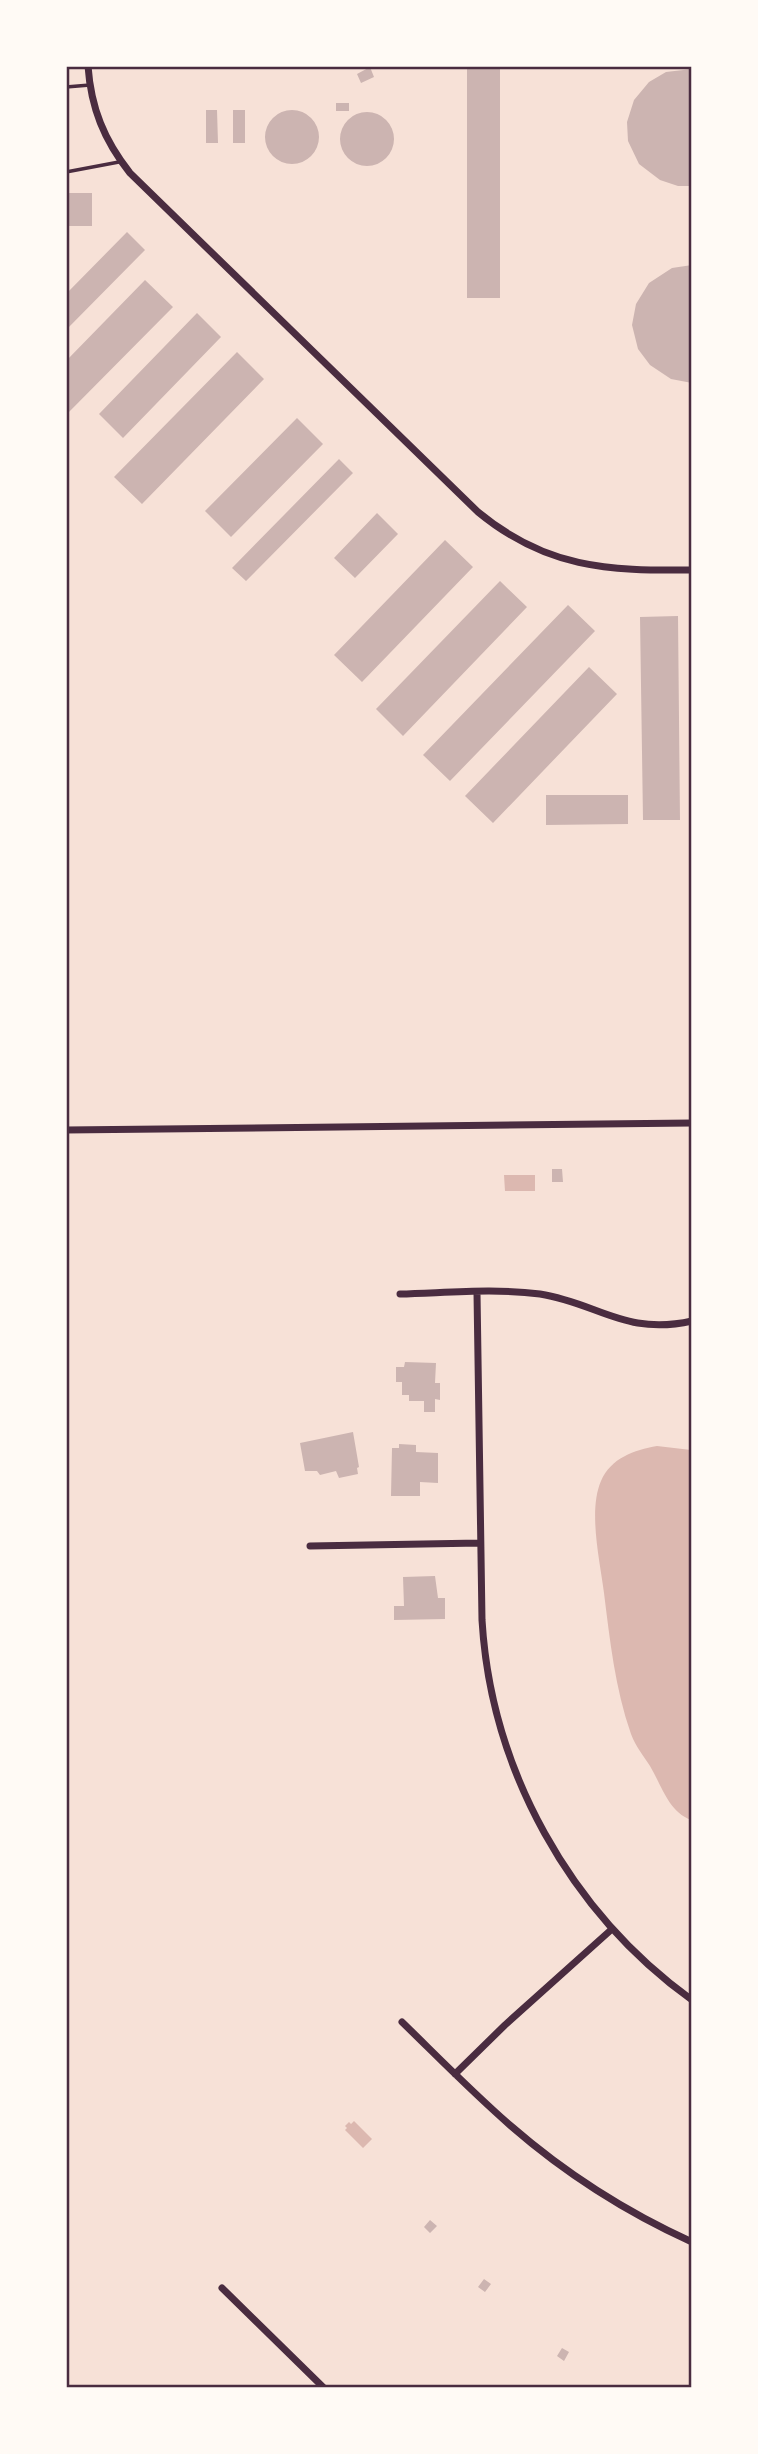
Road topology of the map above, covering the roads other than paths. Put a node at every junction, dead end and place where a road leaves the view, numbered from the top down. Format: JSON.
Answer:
{"nodes":[{"id":1,"x":88,"y":66,"type":"edge"},
{"id":2,"x":90,"y":85,"type":"junction"},
{"id":3,"x":66,"y":87,"type":"edge"},
{"id":4,"x":121,"y":162,"type":"junction"},
{"id":5,"x":66,"y":172,"type":"edge"},
{"id":6,"x":691,"y":570,"type":"edge"},
{"id":7,"x":691,"y":1123,"type":"edge"},
{"id":8,"x":66,"y":1130,"type":"edge"},
{"id":9,"x":477,"y":1293,"type":"junction"},
{"id":10,"x":400,"y":1294,"type":"dead end"},
{"id":11,"x":691,"y":1321,"type":"edge"},
{"id":12,"x":481,"y":1543,"type":"junction"},
{"id":13,"x":310,"y":1546,"type":"dead end"},
{"id":14,"x":612,"y":1929,"type":"junction"},
{"id":15,"x":691,"y":2000,"type":"edge"},
{"id":16,"x":402,"y":2022,"type":"dead end"},
{"id":17,"x":456,"y":2074,"type":"junction"},
{"id":18,"x":691,"y":2242,"type":"edge"},
{"id":19,"x":222,"y":2288,"type":"dead end"},
{"id":20,"x":324,"y":2388,"type":"edge"}],
"edges":[{"from":1,"to":2,"type":"street"},
{"from":2,"to":3,"type":"lane"},
{"from":2,"to":4,"type":"street"},
{"from":4,"to":5,"type":"lane"},
{"from":4,"to":6,"type":"street"},
{"from":7,"to":8,"type":"street"},
{"from":9,"to":10,"type":"street"},
{"from":9,"to":11,"type":"street"},
{"from":9,"to":12,"type":"street"},
{"from":12,"to":13,"type":"street"},
{"from":12,"to":14,"type":"street"},
{"from":14,"to":15,"type":"street"},
{"from":14,"to":17,"type":"street"},
{"from":16,"to":17,"type":"street"},
{"from":17,"to":18,"type":"street"},
{"from":19,"to":20,"type":"street"}]}
